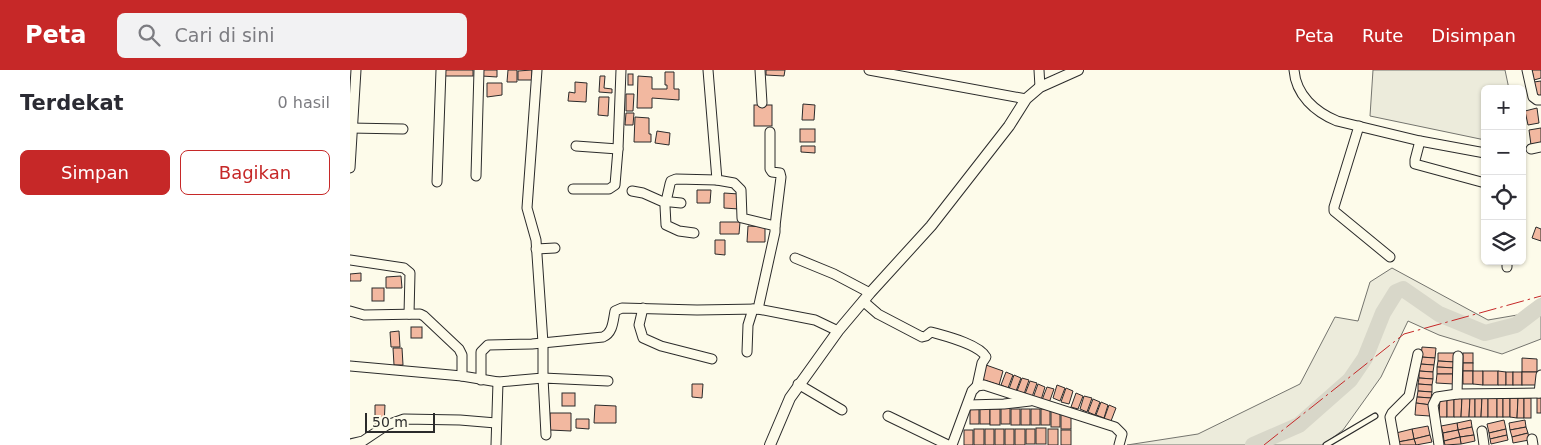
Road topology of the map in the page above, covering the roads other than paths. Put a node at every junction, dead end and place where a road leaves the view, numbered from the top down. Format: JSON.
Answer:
{"nodes":[{"id":1,"x":441,"y":70,"type":"edge"},
{"id":2,"x":479,"y":70,"type":"edge"},
{"id":3,"x":538,"y":70,"type":"edge"},
{"id":4,"x":621,"y":70,"type":"edge"},
{"id":5,"x":708,"y":70,"type":"edge"},
{"id":6,"x":760,"y":70,"type":"edge"},
{"id":7,"x":869,"y":70,"type":"edge"},
{"id":8,"x":1039,"y":70,"type":"edge"},
{"id":9,"x":1078,"y":70,"type":"edge"},
{"id":10,"x":1294,"y":70,"type":"edge"},
{"id":11,"x":1527,"y":70,"type":"edge"},
{"id":12,"x":354,"y":76,"type":"edge"},
{"id":13,"x":1040,"y":87,"type":"junction"},
{"id":14,"x":1026,"y":99,"type":"junction"},
{"id":15,"x":1541,"y":100,"type":"edge"},
{"id":16,"x":762,"y":103,"type":"dead end"},
{"id":17,"x":1359,"y":126,"type":"junction"},
{"id":18,"x":351,"y":128,"type":"edge"},
{"id":19,"x":403,"y":129,"type":"dead end"},
{"id":20,"x":770,"y":132,"type":"dead end"},
{"id":21,"x":1420,"y":141,"type":"junction"},
{"id":22,"x":576,"y":146,"type":"dead end"},
{"id":23,"x":618,"y":148,"type":"junction"},
{"id":24,"x":1481,"y":152,"type":"edge"},
{"id":25,"x":350,"y":168,"type":"edge"},
{"id":26,"x":476,"y":176,"type":"dead end"},
{"id":27,"x":717,"y":180,"type":"junction"},
{"id":28,"x":437,"y":182,"type":"dead end"},
{"id":29,"x":1481,"y":182,"type":"edge"},
{"id":30,"x":573,"y":189,"type":"dead end"},
{"id":31,"x":632,"y":191,"type":"dead end"},
{"id":32,"x":667,"y":201,"type":"junction"},
{"id":33,"x":681,"y":203,"type":"dead end"},
{"id":34,"x":775,"y":226,"type":"junction"},
{"id":35,"x":694,"y":233,"type":"dead end"},
{"id":36,"x":555,"y":248,"type":"dead end"},
{"id":37,"x":536,"y":249,"type":"junction"},
{"id":38,"x":1390,"y":257,"type":"dead end"},
{"id":39,"x":795,"y":258,"type":"dead end"},
{"id":40,"x":350,"y":260,"type":"edge"},
{"id":41,"x":870,"y":293,"type":"junction"},
{"id":42,"x":863,"y":301,"type":"junction"},
{"id":43,"x":643,"y":308,"type":"junction"},
{"id":44,"x":755,"y":309,"type":"junction"},
{"id":45,"x":350,"y":311,"type":"edge"},
{"id":46,"x":408,"y":314,"type":"junction"},
{"id":47,"x":838,"y":331,"type":"junction"},
{"id":48,"x":544,"y":343,"type":"junction"},
{"id":49,"x":747,"y":352,"type":"dead end"},
{"id":50,"x":1418,"y":354,"type":"dead end"},
{"id":51,"x":1458,"y":356,"type":"dead end"},
{"id":52,"x":712,"y":359,"type":"dead end"},
{"id":53,"x":350,"y":366,"type":"edge"},
{"id":54,"x":462,"y":376,"type":"junction"},
{"id":55,"x":1541,"y":376,"type":"edge"},
{"id":56,"x":543,"y":378,"type":"junction"},
{"id":57,"x":481,"y":380,"type":"junction"},
{"id":58,"x":608,"y":381,"type":"dead end"},
{"id":59,"x":498,"y":382,"type":"junction"},
{"id":60,"x":798,"y":384,"type":"junction"},
{"id":61,"x":977,"y":386,"type":"junction"},
{"id":62,"x":1540,"y":393,"type":"edge"},
{"id":63,"x":1456,"y":394,"type":"junction"},
{"id":64,"x":1033,"y":400,"type":"junction"},
{"id":65,"x":968,"y":405,"type":"junction"},
{"id":66,"x":842,"y":410,"type":"dead end"},
{"id":67,"x":888,"y":416,"type":"dead end"},
{"id":68,"x":1375,"y":416,"type":"dead end"},
{"id":69,"x":496,"y":422,"type":"junction"},
{"id":70,"x":1482,"y":431,"type":"dead end"},
{"id":71,"x":546,"y":435,"type":"dead end"},
{"id":72,"x":350,"y":444,"type":"edge"},
{"id":73,"x":496,"y":445,"type":"edge"},
{"id":74,"x":770,"y":445,"type":"edge"},
{"id":75,"x":948,"y":445,"type":"edge"},
{"id":76,"x":952,"y":445,"type":"edge"},
{"id":77,"x":1119,"y":445,"type":"edge"},
{"id":78,"x":1326,"y":445,"type":"edge"},
{"id":79,"x":1395,"y":445,"type":"edge"},
{"id":80,"x":1440,"y":445,"type":"edge"},
{"id":81,"x":1484,"y":445,"type":"edge"}],
"edges":[{"from":1,"to":28,"type":"street"},
{"from":2,"to":26,"type":"street"},
{"from":3,"to":37,"type":"street"},
{"from":4,"to":23,"type":"street"},
{"from":5,"to":27,"type":"street"},
{"from":6,"to":16,"type":"street"},
{"from":7,"to":14,"type":"street"},
{"from":8,"to":13,"type":"street"},
{"from":9,"to":13,"type":"street"},
{"from":10,"to":17,"type":"street"},
{"from":11,"to":15,"type":"street"},
{"from":12,"to":18,"type":"street"},
{"from":13,"to":14,"type":"street"},
{"from":14,"to":41,"type":"street"},
{"from":17,"to":21,"type":"street"},
{"from":17,"to":38,"type":"street"},
{"from":18,"to":19,"type":"street"},
{"from":18,"to":25,"type":"street"},
{"from":20,"to":34,"type":"street"},
{"from":21,"to":24,"type":"street"},
{"from":21,"to":29,"type":"street"},
{"from":22,"to":23,"type":"street"},
{"from":23,"to":30,"type":"street"},
{"from":27,"to":32,"type":"street"},
{"from":27,"to":34,"type":"street"},
{"from":31,"to":32,"type":"street"},
{"from":32,"to":33,"type":"street"},
{"from":32,"to":35,"type":"street"},
{"from":34,"to":44,"type":"street"},
{"from":36,"to":37,"type":"street"},
{"from":37,"to":48,"type":"street"},
{"from":39,"to":41,"type":"street"},
{"from":40,"to":46,"type":"street"},
{"from":41,"to":42,"type":"street"},
{"from":42,"to":47,"type":"street"},
{"from":42,"to":61,"type":"street"},
{"from":43,"to":44,"type":"street"},
{"from":43,"to":48,"type":"street"},
{"from":43,"to":52,"type":"street"},
{"from":44,"to":47,"type":"street"},
{"from":44,"to":49,"type":"street"},
{"from":45,"to":46,"type":"street"},
{"from":46,"to":54,"type":"street"},
{"from":47,"to":60,"type":"street"},
{"from":48,"to":56,"type":"street"},
{"from":48,"to":57,"type":"street"},
{"from":50,"to":79,"type":"street"},
{"from":51,"to":63,"type":"street"},
{"from":53,"to":54,"type":"street"},
{"from":54,"to":57,"type":"street"},
{"from":55,"to":62,"type":"street"},
{"from":56,"to":58,"type":"street"},
{"from":56,"to":59,"type":"street"},
{"from":56,"to":71,"type":"street"},
{"from":57,"to":59,"type":"street"},
{"from":59,"to":69,"type":"street"},
{"from":60,"to":66,"type":"street"},
{"from":60,"to":74,"type":"street"},
{"from":61,"to":64,"type":"street"},
{"from":61,"to":65,"type":"street"},
{"from":62,"to":63,"type":"street"},
{"from":63,"to":80,"type":"street"},
{"from":64,"to":65,"type":"street"},
{"from":64,"to":77,"type":"street"},
{"from":65,"to":76,"type":"street"},
{"from":67,"to":75,"type":"street"},
{"from":68,"to":78,"type":"lane"},
{"from":69,"to":72,"type":"street"},
{"from":69,"to":73,"type":"street"},
{"from":70,"to":81,"type":"street"}]}
